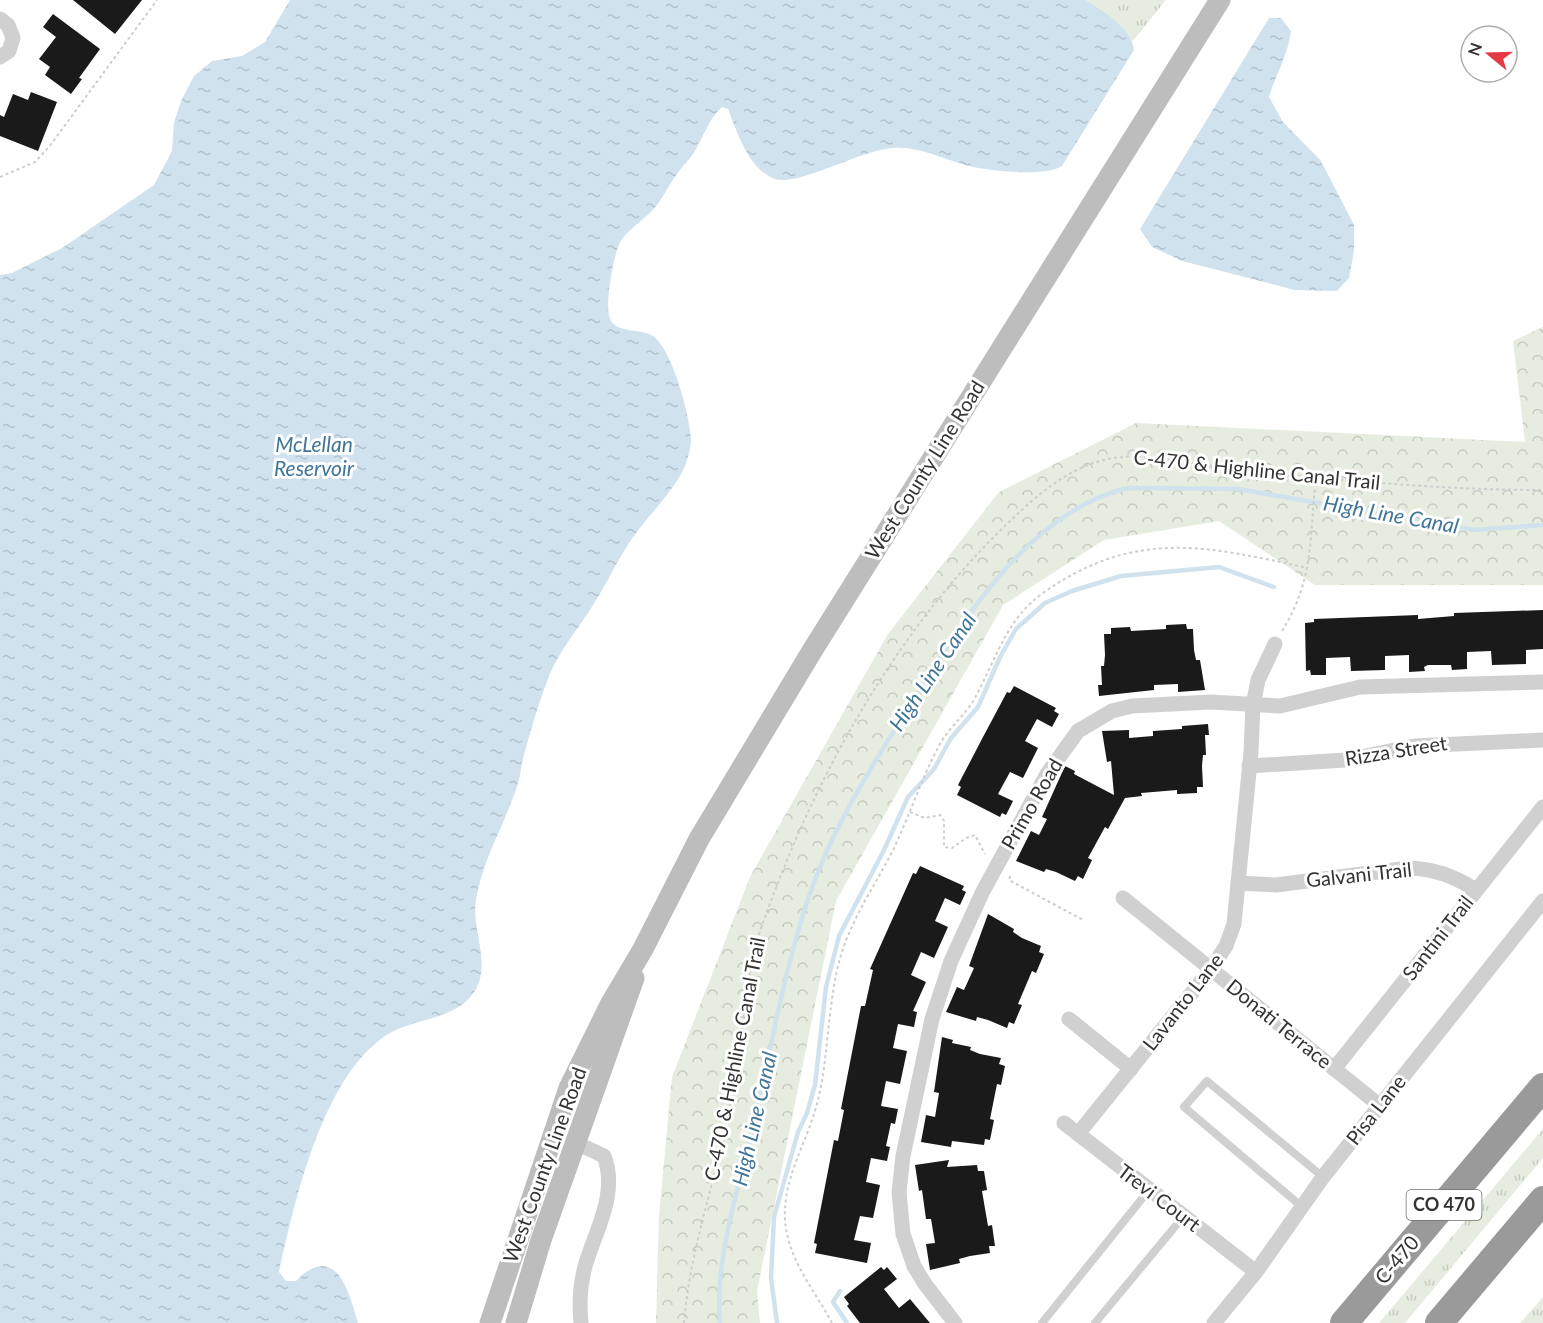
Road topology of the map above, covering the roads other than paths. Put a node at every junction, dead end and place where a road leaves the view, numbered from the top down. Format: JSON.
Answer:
{"nodes":[{"id":1,"x":1220,"y":0,"type":"edge"},
{"id":2,"x":0,"y":19,"type":"edge"},
{"id":3,"x":0,"y":57,"type":"edge"},
{"id":4,"x":1275,"y":644,"type":"road end"},
{"id":5,"x":1543,"y":682,"type":"edge"},
{"id":6,"x":1253,"y":705,"type":"junction"},
{"id":7,"x":1543,"y":740,"type":"edge"},
{"id":8,"x":1250,"y":766,"type":"junction"},
{"id":9,"x":1543,"y":807,"type":"edge"},
{"id":10,"x":1238,"y":883,"type":"junction"},
{"id":11,"x":1476,"y":890,"type":"junction"},
{"id":12,"x":1123,"y":898,"type":"dead end"},
{"id":13,"x":1543,"y":901,"type":"edge"},
{"id":14,"x":643,"y":949,"type":"junction"},
{"id":15,"x":1211,"y":969,"type":"junction"},
{"id":16,"x":1069,"y":1019,"type":"dead end"},
{"id":17,"x":1131,"y":1069,"type":"junction"},
{"id":18,"x":1334,"y":1069,"type":"junction"},
{"id":19,"x":1543,"y":1087,"type":"edge"},
{"id":20,"x":1379,"y":1106,"type":"junction"},
{"id":21,"x":1064,"y":1123,"type":"dead end"},
{"id":22,"x":1078,"y":1134,"type":"junction"},
{"id":23,"x":576,"y":1143,"type":"junction"},
{"id":24,"x":1323,"y":1177,"type":"junction"},
{"id":25,"x":1149,"y":1190,"type":"junction"},
{"id":26,"x":1543,"y":1200,"type":"edge"},
{"id":27,"x":1301,"y":1206,"type":"junction"},
{"id":28,"x":1183,"y":1217,"type":"junction"},
{"id":29,"x":1256,"y":1272,"type":"junction"},
{"id":30,"x":490,"y":1323,"type":"edge"},
{"id":31,"x":516,"y":1323,"type":"edge"},
{"id":32,"x":582,"y":1323,"type":"edge"},
{"id":33,"x":955,"y":1323,"type":"edge"},
{"id":34,"x":1042,"y":1323,"type":"edge"},
{"id":35,"x":1095,"y":1323,"type":"edge"},
{"id":36,"x":1214,"y":1323,"type":"edge"},
{"id":37,"x":1344,"y":1323,"type":"edge"},
{"id":38,"x":1439,"y":1323,"type":"edge"}],
"edges":[{"from":1,"to":14,"type":"main road","name":"West County Line Road"},
{"from":2,"to":3,"type":"street"},
{"from":4,"to":6,"type":"street","name":"Lavanto Lane"},
{"from":5,"to":6,"type":"street","name":"Primo Road"},
{"from":6,"to":8,"type":"street","name":"Lavanto Lane"},
{"from":6,"to":33,"type":"street","name":"Primo Road"},
{"from":7,"to":8,"type":"street","name":"Rizza Street"},
{"from":8,"to":10,"type":"street","name":"Lavanto Lane"},
{"from":9,"to":11,"type":"street","name":"Santini Trail"},
{"from":10,"to":11,"type":"street","name":"Galvani Trail"},
{"from":10,"to":15,"type":"street","name":"Lavanto Lane"},
{"from":11,"to":18,"type":"street","name":"Santini Trail"},
{"from":12,"to":15,"type":"street","name":"Donati Terrace"},
{"from":13,"to":20,"type":"street","name":"Pisa Lane"},
{"from":14,"to":23,"type":"main road","name":"West County Line Road"},
{"from":14,"to":30,"type":"main road","name":"West County Line Road"},
{"from":15,"to":17,"type":"street","name":"Lavanto Lane"},
{"from":15,"to":18,"type":"street","name":"Donati Terrace"},
{"from":16,"to":17,"type":"street"},
{"from":17,"to":22,"type":"street","name":"Lavanto Lane"},
{"from":18,"to":20,"type":"street","name":"Donati Terrace"},
{"from":19,"to":37,"type":"highway","name":"C-470","number":"CO 470"},
{"from":20,"to":24,"type":"street","name":"Pisa Lane"},
{"from":21,"to":22,"type":"street","name":"Trevi Court"},
{"from":22,"to":25,"type":"street","name":"Trevi Court"},
{"from":23,"to":31,"type":"main road","name":"West County Line Road"},
{"from":23,"to":32,"type":"street"},
{"from":24,"to":27,"type":"street","name":"Pisa Lane"},
{"from":24,"to":27,"type":"lane"},
{"from":25,"to":28,"type":"street","name":"Trevi Court"},
{"from":25,"to":34,"type":"lane"},
{"from":26,"to":38,"type":"highway"},
{"from":27,"to":29,"type":"street","name":"Pisa Lane"},
{"from":28,"to":29,"type":"street","name":"Trevi Court"},
{"from":28,"to":35,"type":"lane"},
{"from":29,"to":36,"type":"street","name":"Pisa Lane"}]}
